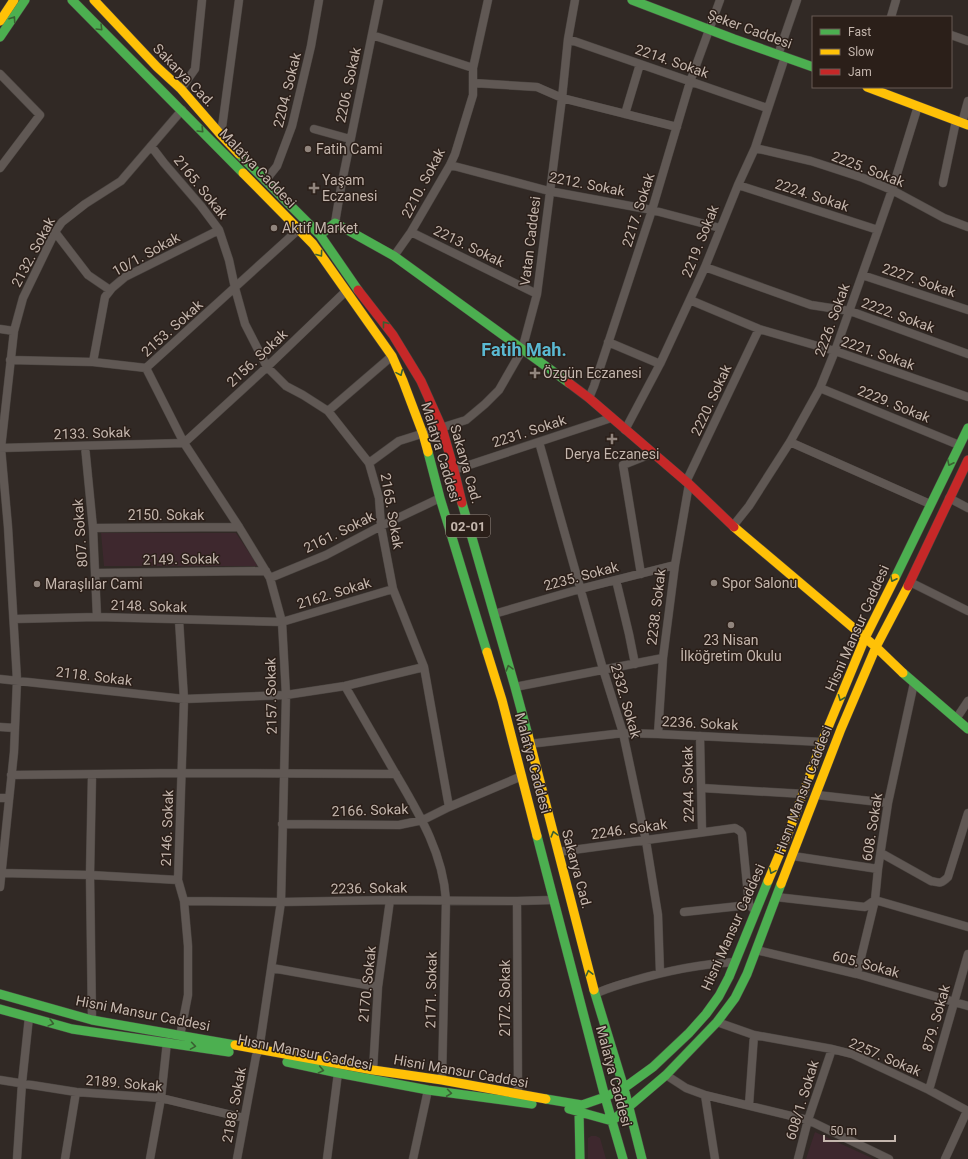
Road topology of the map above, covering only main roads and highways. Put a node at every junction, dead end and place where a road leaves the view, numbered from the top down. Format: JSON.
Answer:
{"nodes":[{"id":1,"x":14,"y":0,"type":"edge"},
{"id":2,"x":25,"y":0,"type":"edge"},
{"id":3,"x":72,"y":0,"type":"edge"},
{"id":4,"x":94,"y":0,"type":"edge"},
{"id":5,"x":634,"y":0,"type":"edge"},
{"id":6,"x":0,"y":21,"type":"edge"},
{"id":7,"x":0,"y":37,"type":"edge"},
{"id":8,"x":812,"y":67,"type":"edge"},
{"id":9,"x":871,"y":88,"type":"edge"},
{"id":10,"x":962,"y":123,"type":"edge"},
{"id":11,"x":320,"y":235,"type":"junction"},
{"id":12,"x":968,"y":428,"type":"edge"},
{"id":13,"x":968,"y":460,"type":"edge"},
{"id":14,"x":865,"y":638,"type":"junction"},
{"id":15,"x":876,"y":647,"type":"junction"},
{"id":16,"x":968,"y":729,"type":"edge"},
{"id":17,"x":0,"y":994,"type":"edge"},
{"id":18,"x":0,"y":1009,"type":"edge"},
{"id":19,"x":257,"y":1053,"type":"junction"},
{"id":20,"x":624,"y":1088,"type":"junction"},
{"id":21,"x":605,"y":1097,"type":"junction"},
{"id":22,"x":629,"y":1107,"type":"junction"},
{"id":23,"x":579,"y":1111,"type":"junction"},
{"id":24,"x":612,"y":1121,"type":"junction"},
{"id":25,"x":580,"y":1159,"type":"edge"},
{"id":26,"x":623,"y":1159,"type":"edge"},
{"id":27,"x":642,"y":1159,"type":"edge"}],
"edges":[{"from":1,"to":6,"type":"main road"},
{"from":7,"to":2,"type":"main road","one_way":true},
{"from":3,"to":21,"type":"main road","name":"Malatya Caddesi","one_way":true},
{"from":4,"to":11,"type":"main road","name":"Sakarya Cad.","number":"02-01"},
{"from":5,"to":8,"type":"main road","name":"Şeker Caddesi"},
{"from":9,"to":10,"type":"main road"},
{"from":11,"to":14,"type":"main road"},
{"from":20,"to":11,"type":"main road","name":"Sakarya Cad.","number":"02-01","one_way":true},
{"from":12,"to":14,"type":"main road","name":"Hisni Mansur Caddesi","one_way":true},
{"from":13,"to":15,"type":"main road","name":"Hısnı Mansur Caddesi"},
{"from":14,"to":15,"type":"main road"},
{"from":14,"to":20,"type":"main road","name":"Hisni Mansur Caddesi","one_way":true},
{"from":15,"to":16,"type":"main road"},
{"from":15,"to":22,"type":"main road","name":"Hısnı Mansur Caddesi"},
{"from":17,"to":19,"type":"main road","name":"Hisni Mansur Caddesi"},
{"from":18,"to":19,"type":"main road","name":"Hısnı Mansur Caddesi","one_way":true},
{"from":19,"to":21,"type":"main road","name":"Hisni Mansur Caddesi"},
{"from":19,"to":23,"type":"main road","name":"Hısnı Mansur Caddesi","one_way":true},
{"from":20,"to":21,"type":"main road","name":"Hisni Mansur Caddesi"},
{"from":20,"to":22,"type":"main road","name":"Sakarya Cad.","number":"02-01"},
{"from":21,"to":24,"type":"main road","name":"Malatya Caddesi"},
{"from":22,"to":24,"type":"main road","name":"Hısnı Mansur Caddesi"},
{"from":22,"to":27,"type":"main road","name":"Sakarya Cad.","number":"02-01"},
{"from":23,"to":24,"type":"main road","name":"Hısnı Mansur Caddesi"},
{"from":23,"to":25,"type":"main road"},
{"from":24,"to":26,"type":"main road","name":"Malatya Caddesi"}]}
